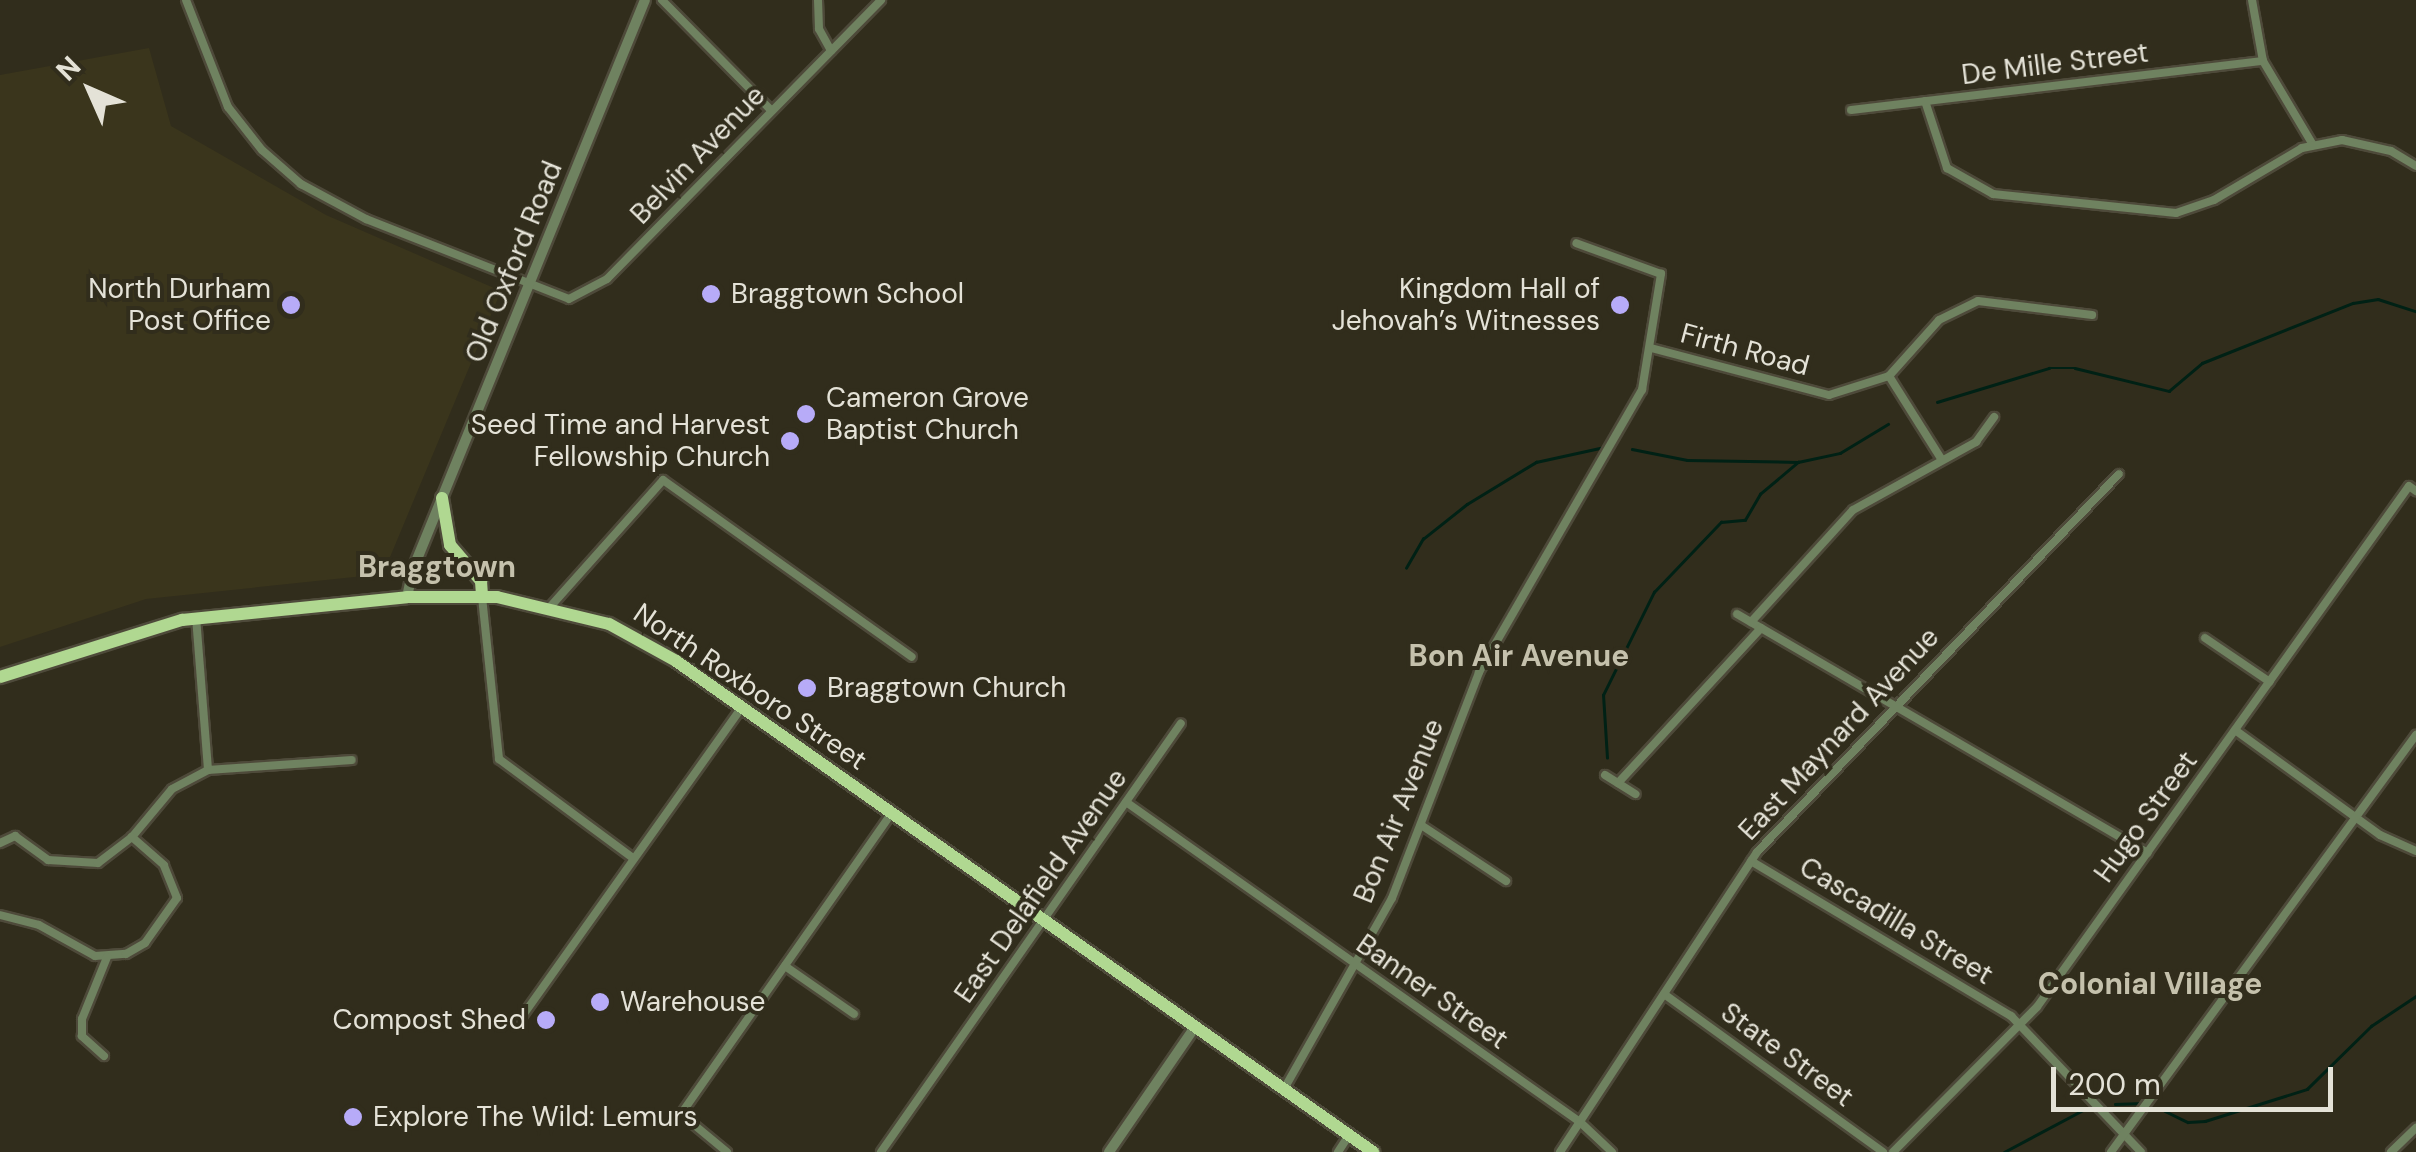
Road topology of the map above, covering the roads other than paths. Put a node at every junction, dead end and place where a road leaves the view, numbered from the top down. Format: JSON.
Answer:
{"nodes":[{"id":1,"x":186,"y":0,"type":"edge"},
{"id":2,"x":645,"y":0,"type":"edge"},
{"id":3,"x":662,"y":0,"type":"edge"},
{"id":4,"x":818,"y":0,"type":"edge"},
{"id":5,"x":881,"y":0,"type":"edge"},
{"id":6,"x":2252,"y":0,"type":"edge"},
{"id":7,"x":831,"y":51,"type":"junction"},
{"id":8,"x":2263,"y":61,"type":"junction"},
{"id":9,"x":1925,"y":101,"type":"junction"},
{"id":10,"x":1852,"y":110,"type":"dead end"},
{"id":11,"x":772,"y":111,"type":"junction"},
{"id":12,"x":2313,"y":145,"type":"junction"},
{"id":13,"x":2416,"y":166,"type":"edge"},
{"id":14,"x":1576,"y":243,"type":"dead end"},
{"id":15,"x":529,"y":286,"type":"junction"},
{"id":16,"x":2092,"y":315,"type":"dead end"},
{"id":17,"x":1651,"y":348,"type":"junction"},
{"id":18,"x":1889,"y":376,"type":"junction"},
{"id":19,"x":1994,"y":416,"type":"dead end"},
{"id":20,"x":1942,"y":460,"type":"junction"},
{"id":21,"x":2120,"y":474,"type":"dead end"},
{"id":22,"x":2412,"y":488,"type":"edge"},
{"id":23,"x":442,"y":498,"type":"junction"},
{"id":24,"x":482,"y":595,"type":"junction"},
{"id":25,"x":407,"y":597,"type":"junction"},
{"id":26,"x":550,"y":607,"type":"junction"},
{"id":27,"x":1737,"y":614,"type":"dead end"},
{"id":28,"x":196,"y":617,"type":"junction"},
{"id":29,"x":1751,"y":622,"type":"junction"},
{"id":30,"x":1761,"y":628,"type":"junction"},
{"id":31,"x":2205,"y":638,"type":"dead end"},
{"id":32,"x":912,"y":658,"type":"dead end"},
{"id":33,"x":0,"y":677,"type":"edge"},
{"id":34,"x":2270,"y":682,"type":"junction"},
{"id":35,"x":742,"y":708,"type":"junction"},
{"id":36,"x":1894,"y":708,"type":"junction"},
{"id":37,"x":1181,"y":724,"type":"dead end"},
{"id":38,"x":2236,"y":730,"type":"junction"},
{"id":39,"x":2416,"y":735,"type":"edge"},
{"id":40,"x":352,"y":760,"type":"dead end"},
{"id":41,"x":208,"y":770,"type":"junction"},
{"id":42,"x":1605,"y":775,"type":"dead end"},
{"id":43,"x":1618,"y":783,"type":"junction"},
{"id":44,"x":1636,"y":794,"type":"dead end"},
{"id":45,"x":1126,"y":802,"type":"junction"},
{"id":46,"x":892,"y":813,"type":"junction"},
{"id":47,"x":2357,"y":819,"type":"junction"},
{"id":48,"x":1421,"y":825,"type":"junction"},
{"id":49,"x":132,"y":837,"type":"junction"},
{"id":50,"x":0,"y":843,"type":"edge"},
{"id":51,"x":2416,"y":851,"type":"edge"},
{"id":52,"x":2148,"y":853,"type":"junction"},
{"id":53,"x":633,"y":858,"type":"junction"},
{"id":54,"x":1751,"y":861,"type":"junction"},
{"id":55,"x":1506,"y":881,"type":"dead end"},
{"id":56,"x":0,"y":915,"type":"edge"},
{"id":57,"x":1045,"y":921,"type":"junction"},
{"id":58,"x":108,"y":957,"type":"junction"},
{"id":59,"x":1354,"y":964,"type":"junction"},
{"id":60,"x":785,"y":966,"type":"junction"},
{"id":61,"x":1664,"y":994,"type":"junction"},
{"id":62,"x":854,"y":1014,"type":"dead end"},
{"id":63,"x":522,"y":1018,"type":"dead end"},
{"id":64,"x":2022,"y":1024,"type":"junction"},
{"id":65,"x":1195,"y":1027,"type":"junction"},
{"id":66,"x":104,"y":1056,"type":"dead end"},
{"id":67,"x":1284,"y":1089,"type":"junction"},
{"id":68,"x":1580,"y":1122,"type":"junction"},
{"id":69,"x":2416,"y":1128,"type":"edge"},
{"id":70,"x":2128,"y":1133,"type":"junction"},
{"id":71,"x":1349,"y":1135,"type":"junction"},
{"id":72,"x":727,"y":1152,"type":"edge"},
{"id":73,"x":881,"y":1152,"type":"edge"},
{"id":74,"x":1108,"y":1152,"type":"edge"},
{"id":75,"x":1338,"y":1152,"type":"edge"},
{"id":76,"x":1373,"y":1152,"type":"edge"},
{"id":77,"x":1560,"y":1152,"type":"edge"},
{"id":78,"x":1612,"y":1152,"type":"edge"},
{"id":79,"x":1884,"y":1152,"type":"edge"},
{"id":80,"x":1892,"y":1152,"type":"edge"},
{"id":81,"x":2111,"y":1152,"type":"edge"},
{"id":82,"x":2141,"y":1152,"type":"edge"},
{"id":83,"x":2391,"y":1152,"type":"edge"}],
"edges":[{"from":1,"to":15,"type":"street","name":"Belvin Avenue"},
{"from":2,"to":15,"type":"street","name":"Old Oxford Road"},
{"from":3,"to":11,"type":"street"},
{"from":4,"to":7,"type":"street"},
{"from":5,"to":7,"type":"street","name":"Belvin Avenue"},
{"from":6,"to":8,"type":"street"},
{"from":7,"to":11,"type":"street","name":"Belvin Avenue"},
{"from":8,"to":9,"type":"street","name":"De Mille Street"},
{"from":8,"to":12,"type":"street"},
{"from":9,"to":10,"type":"street","name":"De Mille Street"},
{"from":9,"to":12,"type":"street"},
{"from":11,"to":15,"type":"street","name":"Belvin Avenue"},
{"from":12,"to":13,"type":"street"},
{"from":14,"to":17,"type":"street","name":"Bon Air Avenue"},
{"from":15,"to":23,"type":"street","name":"Old Oxford Road"},
{"from":16,"to":18,"type":"street"},
{"from":17,"to":18,"type":"street","name":"Firth Road"},
{"from":17,"to":48,"type":"street","name":"Bon Air Avenue"},
{"from":18,"to":20,"type":"street"},
{"from":19,"to":20,"type":"street"},
{"from":20,"to":29,"type":"street"},
{"from":21,"to":36,"type":"street","name":"East Maynard Avenue"},
{"from":22,"to":34,"type":"street","name":"Hugo Street"},
{"from":23,"to":24,"type":"main road"},
{"from":23,"to":25,"type":"street","name":"Old Oxford Road"},
{"from":24,"to":25,"type":"main road","name":"North Roxboro Street"},
{"from":24,"to":26,"type":"main road","name":"North Roxboro Street"},
{"from":24,"to":53,"type":"street"},
{"from":25,"to":28,"type":"main road","name":"North Roxboro Street"},
{"from":26,"to":32,"type":"street"},
{"from":26,"to":35,"type":"main road","name":"North Roxboro Street"},
{"from":27,"to":29,"type":"street"},
{"from":28,"to":33,"type":"main road","name":"North Roxboro Street"},
{"from":28,"to":41,"type":"street"},
{"from":29,"to":30,"type":"street"},
{"from":30,"to":36,"type":"street"},
{"from":30,"to":43,"type":"street"},
{"from":31,"to":34,"type":"street"},
{"from":34,"to":38,"type":"street","name":"Hugo Street"},
{"from":35,"to":46,"type":"main road","name":"North Roxboro Street"},
{"from":35,"to":53,"type":"street"},
{"from":36,"to":52,"type":"street"},
{"from":36,"to":54,"type":"street","name":"East Maynard Avenue"},
{"from":37,"to":45,"type":"street","name":"East Delafield Avenue"},
{"from":38,"to":47,"type":"street"},
{"from":38,"to":52,"type":"street","name":"Hugo Street"},
{"from":39,"to":47,"type":"street"},
{"from":40,"to":41,"type":"street"},
{"from":41,"to":49,"type":"street"},
{"from":42,"to":43,"type":"street"},
{"from":43,"to":44,"type":"street"},
{"from":45,"to":57,"type":"street","name":"East Delafield Avenue"},
{"from":45,"to":59,"type":"street","name":"Banner Street"},
{"from":46,"to":57,"type":"main road","name":"North Roxboro Street"},
{"from":46,"to":60,"type":"street"},
{"from":47,"to":51,"type":"street"},
{"from":47,"to":70,"type":"street"},
{"from":48,"to":55,"type":"street"},
{"from":48,"to":59,"type":"street","name":"Bon Air Avenue"},
{"from":49,"to":50,"type":"street"},
{"from":49,"to":58,"type":"street"},
{"from":52,"to":64,"type":"street","name":"Hugo Street"},
{"from":53,"to":63,"type":"street"},
{"from":54,"to":61,"type":"street","name":"East Maynard Avenue"},
{"from":54,"to":64,"type":"street","name":"Cascadilla Street"},
{"from":56,"to":58,"type":"street"},
{"from":57,"to":65,"type":"main road","name":"North Roxboro Street"},
{"from":57,"to":73,"type":"street","name":"East Delafield Avenue"},
{"from":58,"to":66,"type":"street"},
{"from":59,"to":67,"type":"street","name":"Bon Air Avenue"},
{"from":59,"to":68,"type":"street","name":"Banner Street"},
{"from":60,"to":62,"type":"street"},
{"from":60,"to":72,"type":"street"},
{"from":61,"to":68,"type":"street","name":"East Maynard Avenue"},
{"from":61,"to":79,"type":"street","name":"State Street"},
{"from":64,"to":70,"type":"street","name":"Cascadilla Street"},
{"from":64,"to":80,"type":"street","name":"Hugo Street"},
{"from":65,"to":67,"type":"main road","name":"North Roxboro Street"},
{"from":65,"to":74,"type":"street"},
{"from":67,"to":71,"type":"main road","name":"North Roxboro Street"},
{"from":68,"to":77,"type":"street","name":"East Maynard Avenue"},
{"from":68,"to":78,"type":"street","name":"Banner Street"},
{"from":69,"to":83,"type":"street"},
{"from":70,"to":81,"type":"street"},
{"from":70,"to":82,"type":"street","name":"Cascadilla Street"},
{"from":71,"to":75,"type":"street"},
{"from":71,"to":76,"type":"main road","name":"North Roxboro Street"}]}
